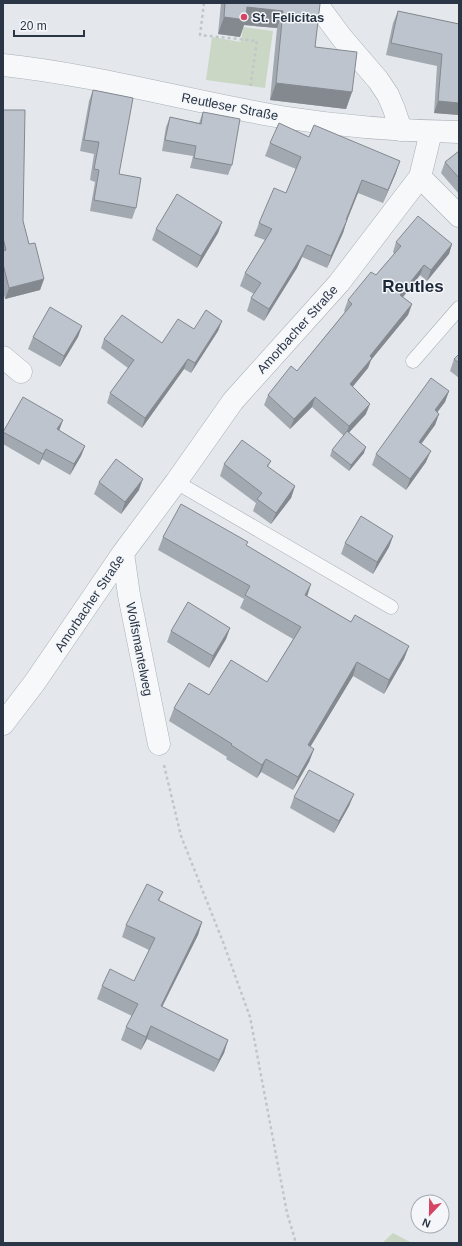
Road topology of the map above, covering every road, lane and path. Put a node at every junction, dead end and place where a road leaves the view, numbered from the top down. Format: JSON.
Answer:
{"nodes":[{"id":1,"x":204,"y":3,"type":"edge"},
{"id":2,"x":316,"y":3,"type":"edge"},
{"id":3,"x":3,"y":65,"type":"edge"},
{"id":4,"x":246,"y":110,"type":"junction"},
{"id":5,"x":400,"y":130,"type":"junction"},
{"id":6,"x":431,"y":132,"type":"junction"},
{"id":7,"x":459,"y":132,"type":"edge"},
{"id":8,"x":420,"y":177,"type":"junction"},
{"id":9,"x":459,"y":216,"type":"edge"},
{"id":10,"x":459,"y":308,"type":"edge"},
{"id":11,"x":3,"y":358,"type":"edge"},
{"id":12,"x":413,"y":361,"type":"dead end"},
{"id":13,"x":21,"y":372,"type":"dead end"},
{"id":14,"x":176,"y":482,"type":"junction"},
{"id":15,"x":123,"y":553,"type":"junction"},
{"id":16,"x":391,"y":607,"type":"dead end"},
{"id":17,"x":3,"y":724,"type":"edge"},
{"id":18,"x":159,"y":744,"type":"joint"},
{"id":19,"x":296,"y":1243,"type":"edge"}],
"edges":[{"from":1,"to":4,"type":"path"},
{"from":2,"to":5,"type":"street"},
{"from":3,"to":4,"type":"street","name":"Reutleser Straße"},
{"from":4,"to":5,"type":"street","name":"Reutleser Straße"},
{"from":5,"to":6,"type":"street","name":"Reutleser Straße"},
{"from":6,"to":7,"type":"street","name":"Reutleser Straße"},
{"from":6,"to":8,"type":"street"},
{"from":8,"to":9,"type":"street"},
{"from":8,"to":14,"type":"street","name":"Amorbacher Straße"},
{"from":10,"to":12,"type":"lane"},
{"from":11,"to":13,"type":"street"},
{"from":14,"to":15,"type":"street","name":"Amorbacher Straße"},
{"from":14,"to":16,"type":"lane"},
{"from":15,"to":17,"type":"street","name":"Amorbacher Straße"},
{"from":15,"to":18,"type":"street","name":"Wolfsmantelweg"},
{"from":18,"to":19,"type":"path"}]}
